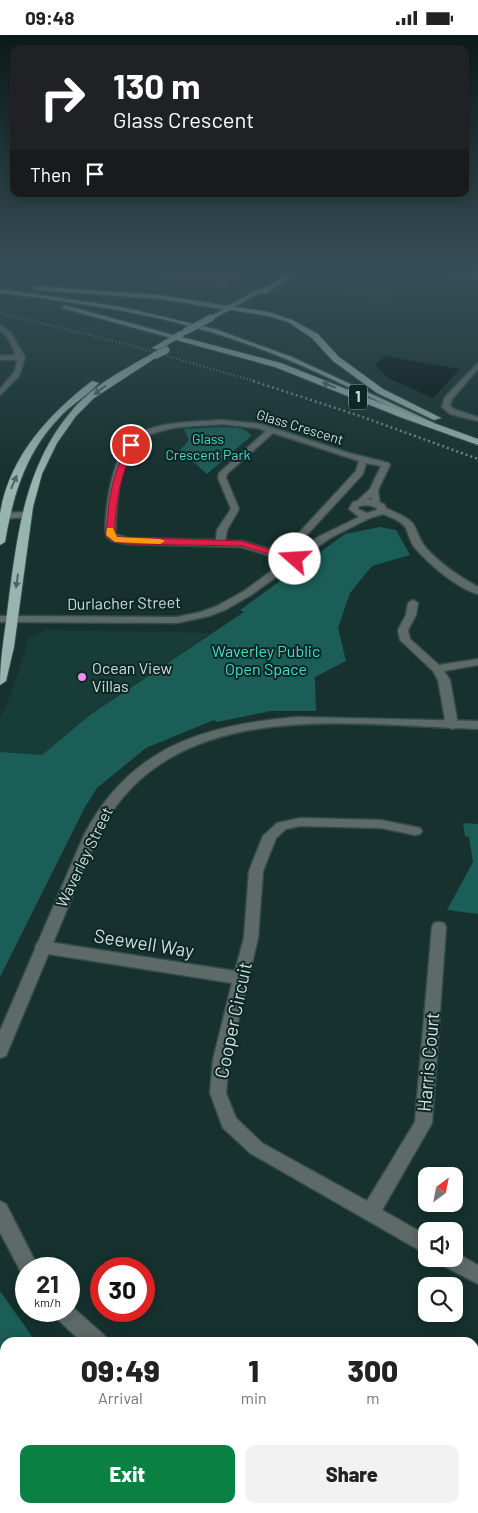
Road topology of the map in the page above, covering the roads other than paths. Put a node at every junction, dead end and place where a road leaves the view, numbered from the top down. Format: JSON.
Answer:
{"nodes":[{"id":1,"x":14,"y":342,"type":"edge"},
{"id":2,"x":158,"y":342,"type":"edge"},
{"id":3,"x":168,"y":342,"type":"edge"},
{"id":4,"x":182,"y":342,"type":"edge"},
{"id":5,"x":188,"y":342,"type":"edge"},
{"id":6,"x":243,"y":342,"type":"edge"},
{"id":7,"x":267,"y":342,"type":"edge"},
{"id":8,"x":320,"y":342,"type":"edge"},
{"id":9,"x":214,"y":348,"type":"junction"},
{"id":10,"x":168,"y":349,"type":"junction"},
{"id":11,"x":157,"y":350,"type":"junction"},
{"id":12,"x":22,"y":357,"type":"junction"},
{"id":13,"x":0,"y":358,"type":"edge"},
{"id":14,"x":478,"y":365,"type":"edge"},
{"id":15,"x":337,"y":371,"type":"dead end"},
{"id":16,"x":345,"y":374,"type":"dead end"},
{"id":17,"x":380,"y":391,"type":"junction"},
{"id":18,"x":0,"y":393,"type":"edge"},
{"id":19,"x":478,"y":419,"type":"edge"},
{"id":20,"x":440,"y":428,"type":"junction"},
{"id":21,"x":272,"y":430,"type":"junction"},
{"id":22,"x":478,"y":434,"type":"edge"},
{"id":23,"x":478,"y":442,"type":"edge"},
{"id":24,"x":363,"y":460,"type":"junction"},
{"id":25,"x":386,"y":468,"type":"joint"},
{"id":26,"x":374,"y":490,"type":"junction"},
{"id":27,"x":357,"y":508,"type":"junction"},
{"id":28,"x":375,"y":511,"type":"junction"},
{"id":29,"x":27,"y":515,"type":"junction"},
{"id":30,"x":2,"y":516,"type":"edge"},
{"id":31,"x":342,"y":527,"type":"junction"},
{"id":32,"x":0,"y":542,"type":"edge"},
{"id":33,"x":220,"y":543,"type":"junction"},
{"id":34,"x":272,"y":551,"type":"junction"},
{"id":35,"x":295,"y":559,"type":"junction"},
{"id":36,"x":478,"y":591,"type":"edge"},
{"id":37,"x":413,"y":603,"type":"dead end"},
{"id":38,"x":6,"y":619,"type":"edge"},
{"id":39,"x":478,"y":662,"type":"edge"},
{"id":40,"x":437,"y":669,"type":"junction"},
{"id":41,"x":0,"y":681,"type":"edge"},
{"id":42,"x":452,"y":725,"type":"junction"},
{"id":43,"x":478,"y":725,"type":"edge"},
{"id":44,"x":415,"y":831,"type":"dead end"},
{"id":45,"x":439,"y":927,"type":"dead end"},
{"id":46,"x":42,"y":947,"type":"junction"},
{"id":47,"x":240,"y":978,"type":"junction"},
{"id":48,"x":0,"y":1051,"type":"edge"},
{"id":49,"x":0,"y":1210,"type":"edge"},
{"id":50,"x":370,"y":1213,"type":"junction"},
{"id":51,"x":418,"y":1240,"type":"edge"},
{"id":52,"x":24,"y":1257,"type":"edge"},
{"id":53,"x":463,"y":1266,"type":"edge"},
{"id":54,"x":478,"y":1275,"type":"edge"},
{"id":55,"x":75,"y":1322,"type":"edge"},
{"id":56,"x":91,"y":1337,"type":"edge"}],
"edges":[{"from":1,"to":12,"type":"street"},
{"from":2,"to":11,"type":"main road"},
{"from":3,"to":11,"type":"highway","number":"1"},
{"from":4,"to":10,"type":"highway","number":"1"},
{"from":5,"to":9,"type":"highway","number":"1"},
{"from":6,"to":20,"type":"main road"},
{"from":7,"to":15,"type":"main road"},
{"from":8,"to":17,"type":"highway","number":"1"},
{"from":9,"to":10,"type":"highway","number":"1"},
{"from":20,"to":9,"type":"highway","number":"1","one_way":true},
{"from":10,"to":11,"type":"highway","number":"1","bridge":true},
{"from":11,"to":29,"type":"highway","number":"1","one_way":true},
{"from":30,"to":11,"type":"highway","number":"1","one_way":true},
{"from":12,"to":13,"type":"street"},
{"from":12,"to":18,"type":"street"},
{"from":14,"to":19,"type":"street"},
{"from":16,"to":17,"type":"main road"},
{"from":17,"to":22,"type":"highway","number":"1"},
{"from":20,"to":23,"type":"highway","number":"1"},
{"from":21,"to":24,"type":"street","name":"Glass Crescent"},
{"from":21,"to":33,"type":"street"},
{"from":21,"to":33,"type":"street","name":"Glass Crescent"},
{"from":24,"to":25,"type":"street","name":"Glass Crescent"},
{"from":24,"to":34,"type":"street"},
{"from":25,"to":26,"type":"street","name":"Durlacher Street"},
{"from":26,"to":27,"type":"street","name":"Durlacher Street"},
{"from":26,"to":28,"type":"street"},
{"from":27,"to":28,"type":"street"},
{"from":27,"to":28,"type":"street"},
{"from":27,"to":31,"type":"street","name":"Durlacher Street"},
{"from":28,"to":31,"type":"street","name":"Durlacher Street"},
{"from":28,"to":36,"type":"street"},
{"from":29,"to":30,"type":"street"},
{"from":29,"to":38,"type":"highway","number":"1","one_way":true},
{"from":30,"to":32,"type":"highway","number":"1"},
{"from":31,"to":35,"type":"street","name":"Durlacher Street"},
{"from":33,"to":34,"type":"street","name":"Glass Crescent"},
{"from":34,"to":35,"type":"street","name":"Glass Crescent"},
{"from":35,"to":38,"type":"street","name":"Durlacher Street"},
{"from":37,"to":40,"type":"street"},
{"from":38,"to":41,"type":"highway","number":"1"},
{"from":39,"to":40,"type":"street"},
{"from":40,"to":42,"type":"street"},
{"from":42,"to":43,"type":"street","name":"Waverley Street"},
{"from":42,"to":46,"type":"street","name":"Waverley Street"},
{"from":44,"to":47,"type":"street","name":"Cooper Circuit"},
{"from":45,"to":50,"type":"street","name":"Harris Court"},
{"from":46,"to":47,"type":"street","name":"Seewell Way"},
{"from":46,"to":48,"type":"street","name":"Waverley Street"},
{"from":47,"to":50,"type":"street","name":"Cooper Circuit"},
{"from":49,"to":52,"type":"street"},
{"from":50,"to":51,"type":"street","name":"Cooper Circuit"},
{"from":53,"to":54,"type":"street"},
{"from":55,"to":56,"type":"street"}]}
